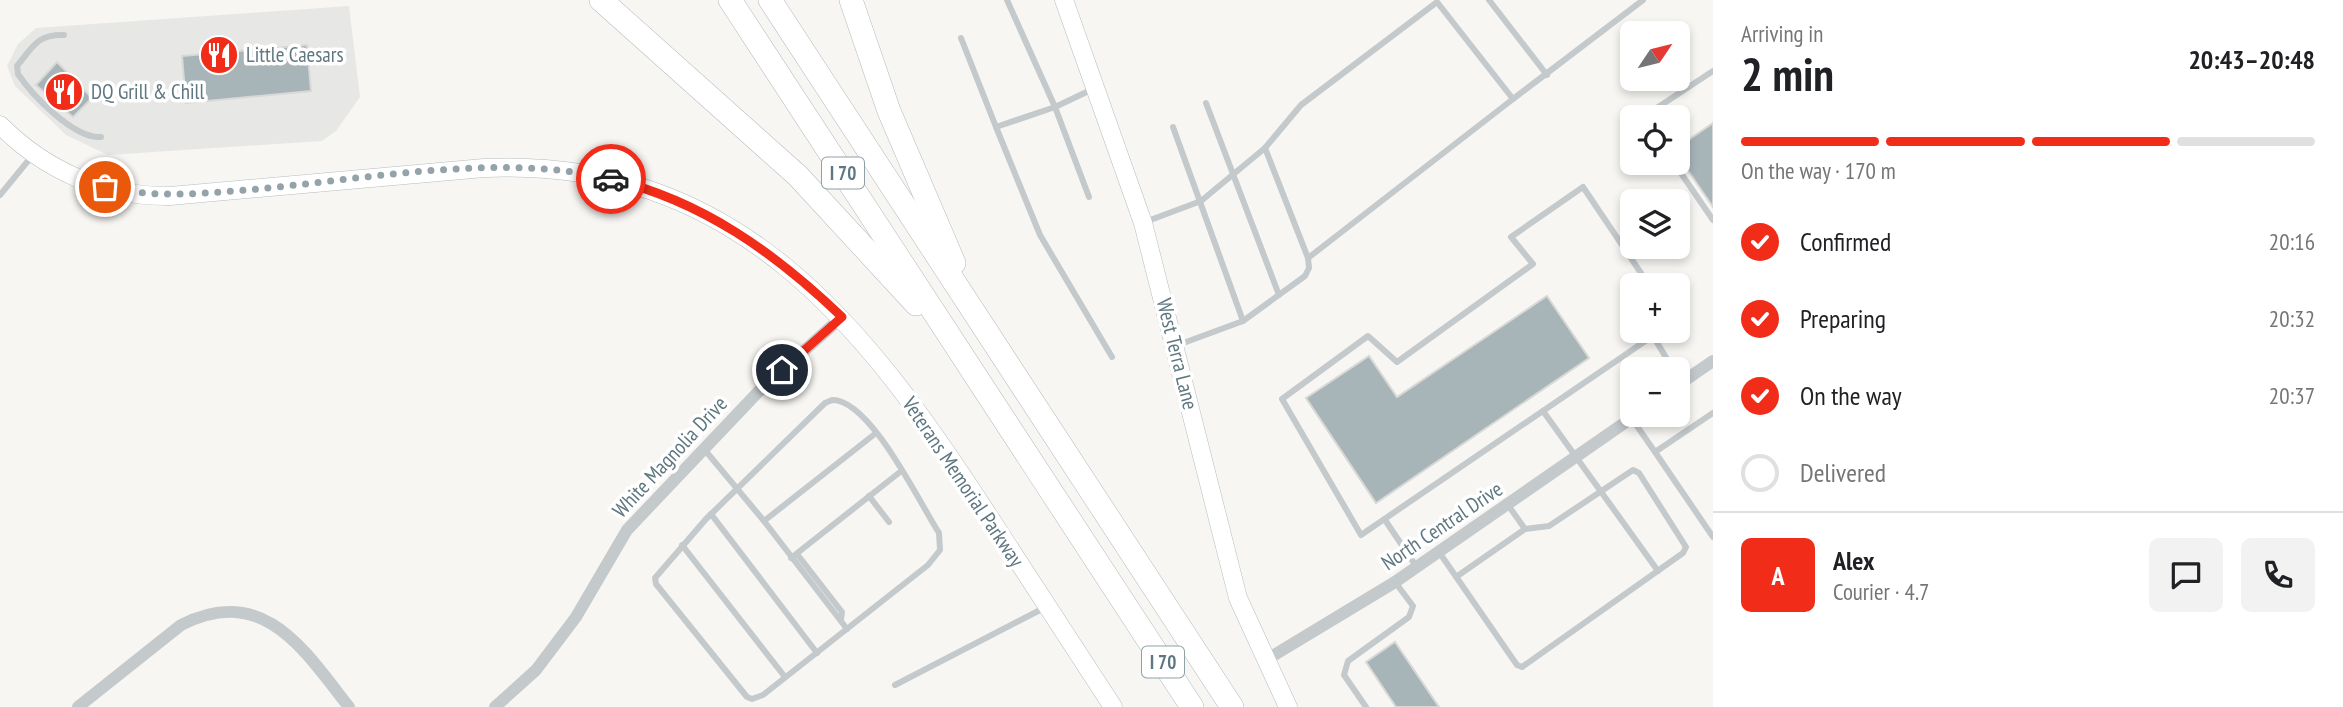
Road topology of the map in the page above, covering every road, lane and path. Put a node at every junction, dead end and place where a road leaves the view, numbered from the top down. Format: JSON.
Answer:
{"nodes":[{"id":1,"x":601,"y":0,"type":"edge"},
{"id":2,"x":730,"y":0,"type":"edge"},
{"id":3,"x":770,"y":0,"type":"edge"},
{"id":4,"x":851,"y":0,"type":"edge"},
{"id":5,"x":1007,"y":0,"type":"edge"},
{"id":6,"x":1064,"y":0,"type":"edge"},
{"id":7,"x":1489,"y":0,"type":"edge"},
{"id":8,"x":1643,"y":0,"type":"edge"},
{"id":9,"x":64,"y":35,"type":"dead end"},
{"id":10,"x":961,"y":38,"type":"dead end"},
{"id":11,"x":1713,"y":71,"type":"edge"},
{"id":12,"x":1547,"y":75,"type":"junction"},
{"id":13,"x":1096,"y":87,"type":"junction"},
{"id":14,"x":1513,"y":99,"type":"junction"},
{"id":15,"x":1206,"y":103,"type":"dead end"},
{"id":16,"x":1661,"y":105,"type":"edge"},
{"id":17,"x":1055,"y":107,"type":"junction"},
{"id":18,"x":0,"y":125,"type":"edge"},
{"id":19,"x":996,"y":127,"type":"junction"},
{"id":20,"x":1173,"y":127,"type":"dead end"},
{"id":21,"x":101,"y":137,"type":"dead end"},
{"id":22,"x":1265,"y":148,"type":"junction"},
{"id":23,"x":33,"y":155,"type":"junction"},
{"id":24,"x":1233,"y":174,"type":"junction"},
{"id":25,"x":1682,"y":175,"type":"edge"},
{"id":26,"x":0,"y":195,"type":"edge"},
{"id":27,"x":1088,"y":197,"type":"dead end"},
{"id":28,"x":1201,"y":201,"type":"junction"},
{"id":29,"x":1713,"y":220,"type":"edge"},
{"id":30,"x":1143,"y":223,"type":"junction"},
{"id":31,"x":1308,"y":258,"type":"junction"},
{"id":32,"x":1641,"y":273,"type":"edge"},
{"id":33,"x":1279,"y":295,"type":"junction"},
{"id":34,"x":842,"y":317,"type":"junction"},
{"id":35,"x":1243,"y":321,"type":"junction"},
{"id":36,"x":992,"y":341,"type":"junction"},
{"id":37,"x":1643,"y":343,"type":"edge"},
{"id":38,"x":956,"y":346,"type":"junction"},
{"id":39,"x":1175,"y":346,"type":"junction"},
{"id":40,"x":1112,"y":357,"type":"dead end"},
{"id":41,"x":1713,"y":361,"type":"edge"},
{"id":42,"x":1690,"y":375,"type":"edge"},
{"id":43,"x":1543,"y":411,"type":"junction"},
{"id":44,"x":1713,"y":413,"type":"edge"},
{"id":45,"x":1620,"y":426,"type":"edge"},
{"id":46,"x":1640,"y":427,"type":"edge"},
{"id":47,"x":876,"y":433,"type":"junction"},
{"id":48,"x":704,"y":449,"type":"junction"},
{"id":49,"x":1655,"y":452,"type":"junction"},
{"id":50,"x":1576,"y":458,"type":"junction"},
{"id":51,"x":901,"y":472,"type":"junction"},
{"id":52,"x":737,"y":488,"type":"junction"},
{"id":53,"x":1600,"y":491,"type":"junction"},
{"id":54,"x":869,"y":496,"type":"junction"},
{"id":55,"x":1508,"y":505,"type":"junction"},
{"id":56,"x":711,"y":514,"type":"junction"},
{"id":57,"x":1385,"y":520,"type":"junction"},
{"id":58,"x":764,"y":521,"type":"junction"},
{"id":59,"x":888,"y":522,"type":"dead end"},
{"id":60,"x":1525,"y":529,"type":"junction"},
{"id":61,"x":1713,"y":537,"type":"edge"},
{"id":62,"x":682,"y":545,"type":"junction"},
{"id":63,"x":1438,"y":550,"type":"junction"},
{"id":64,"x":794,"y":556,"type":"junction"},
{"id":65,"x":1416,"y":566,"type":"junction"},
{"id":66,"x":1658,"y":571,"type":"junction"},
{"id":67,"x":1456,"y":577,"type":"junction"},
{"id":68,"x":1395,"y":582,"type":"junction"},
{"id":69,"x":1047,"y":606,"type":"junction"},
{"id":70,"x":847,"y":629,"type":"junction"},
{"id":71,"x":817,"y":653,"type":"junction"},
{"id":72,"x":1265,"y":661,"type":"junction"},
{"id":73,"x":785,"y":677,"type":"junction"},
{"id":74,"x":895,"y":685,"type":"dead end"},
{"id":75,"x":82,"y":706,"type":"edge"},
{"id":76,"x":349,"y":707,"type":"edge"},
{"id":77,"x":495,"y":707,"type":"edge"},
{"id":78,"x":1113,"y":707,"type":"edge"},
{"id":79,"x":1192,"y":707,"type":"edge"},
{"id":80,"x":1232,"y":707,"type":"edge"},
{"id":81,"x":1287,"y":707,"type":"edge"},
{"id":82,"x":1366,"y":707,"type":"edge"}],
"edges":[{"from":1,"to":38,"type":"highway"},
{"from":2,"to":38,"type":"highway","number":"I 70"},
{"from":3,"to":36,"type":"highway","number":"I 70"},
{"from":4,"to":36,"type":"highway"},
{"from":5,"to":17,"type":"lane"},
{"from":6,"to":13,"type":"street","name":"West Terra Lane"},
{"from":7,"to":12,"type":"lane"},
{"from":8,"to":12,"type":"lane"},
{"from":9,"to":21,"type":"lane"},
{"from":10,"to":19,"type":"lane"},
{"from":11,"to":16,"type":"lane"},
{"from":12,"to":14,"type":"lane"},
{"from":13,"to":17,"type":"lane"},
{"from":13,"to":30,"type":"street","name":"West Terra Lane"},
{"from":14,"to":22,"type":"lane"},
{"from":14,"to":31,"type":"lane"},
{"from":15,"to":24,"type":"lane"},
{"from":17,"to":19,"type":"lane"},
{"from":17,"to":27,"type":"lane"},
{"from":18,"to":23,"type":"street","name":"Veterans Memorial Parkway"},
{"from":19,"to":40,"type":"lane"},
{"from":20,"to":28,"type":"lane"},
{"from":22,"to":24,"type":"lane"},
{"from":22,"to":31,"type":"lane"},
{"from":23,"to":26,"type":"lane"},
{"from":23,"to":34,"type":"street","name":"Veterans Memorial Parkway"},
{"from":24,"to":28,"type":"lane"},
{"from":24,"to":33,"type":"lane"},
{"from":25,"to":29,"type":"lane"},
{"from":28,"to":30,"type":"lane"},
{"from":28,"to":35,"type":"lane"},
{"from":30,"to":39,"type":"street","name":"West Terra Lane"},
{"from":31,"to":33,"type":"lane"},
{"from":32,"to":57,"type":"lane"},
{"from":33,"to":35,"type":"lane"},
{"from":34,"to":48,"type":"street","name":"White Magnolia Drive"},
{"from":34,"to":69,"type":"street","name":"Veterans Memorial Parkway"},
{"from":35,"to":39,"type":"lane"},
{"from":36,"to":80,"type":"highway","number":"I 70"},
{"from":37,"to":43,"type":"lane"},
{"from":38,"to":79,"type":"highway","number":"I 70"},
{"from":39,"to":72,"type":"street","name":"West Terra Lane"},
{"from":41,"to":42,"type":"street"},
{"from":43,"to":50,"type":"lane"},
{"from":43,"to":57,"type":"lane"},
{"from":44,"to":49,"type":"lane"},
{"from":45,"to":50,"type":"street","name":"North Central Drive"},
{"from":46,"to":49,"type":"lane"},
{"from":47,"to":51,"type":"lane"},
{"from":47,"to":52,"type":"lane"},
{"from":47,"to":58,"type":"lane"},
{"from":48,"to":52,"type":"lane"},
{"from":48,"to":77,"type":"street","name":"White Magnolia Drive"},
{"from":49,"to":61,"type":"lane"},
{"from":50,"to":53,"type":"lane"},
{"from":50,"to":55,"type":"street","name":"North Central Drive"},
{"from":51,"to":54,"type":"lane"},
{"from":51,"to":70,"type":"lane"},
{"from":52,"to":56,"type":"lane"},
{"from":52,"to":58,"type":"lane"},
{"from":53,"to":60,"type":"lane"},
{"from":53,"to":66,"type":"lane"},
{"from":53,"to":66,"type":"lane"},
{"from":54,"to":59,"type":"lane"},
{"from":54,"to":64,"type":"lane"},
{"from":55,"to":60,"type":"lane"},
{"from":55,"to":63,"type":"street","name":"North Central Drive"},
{"from":56,"to":62,"type":"lane"},
{"from":56,"to":71,"type":"lane"},
{"from":57,"to":65,"type":"lane"},
{"from":58,"to":64,"type":"lane"},
{"from":60,"to":67,"type":"lane"},
{"from":62,"to":73,"type":"lane"},
{"from":62,"to":73,"type":"lane"},
{"from":63,"to":65,"type":"street","name":"North Central Drive"},
{"from":63,"to":67,"type":"lane"},
{"from":64,"to":70,"type":"lane"},
{"from":65,"to":68,"type":"street","name":"North Central Drive"},
{"from":66,"to":67,"type":"lane"},
{"from":68,"to":72,"type":"street","name":"North Central Drive"},
{"from":68,"to":82,"type":"lane"},
{"from":69,"to":74,"type":"lane"},
{"from":69,"to":78,"type":"street","name":"Veterans Memorial Parkway"},
{"from":70,"to":71,"type":"lane"},
{"from":71,"to":73,"type":"lane"},
{"from":72,"to":81,"type":"street","name":"West Terra Lane"},
{"from":75,"to":76,"type":"street"}]}
